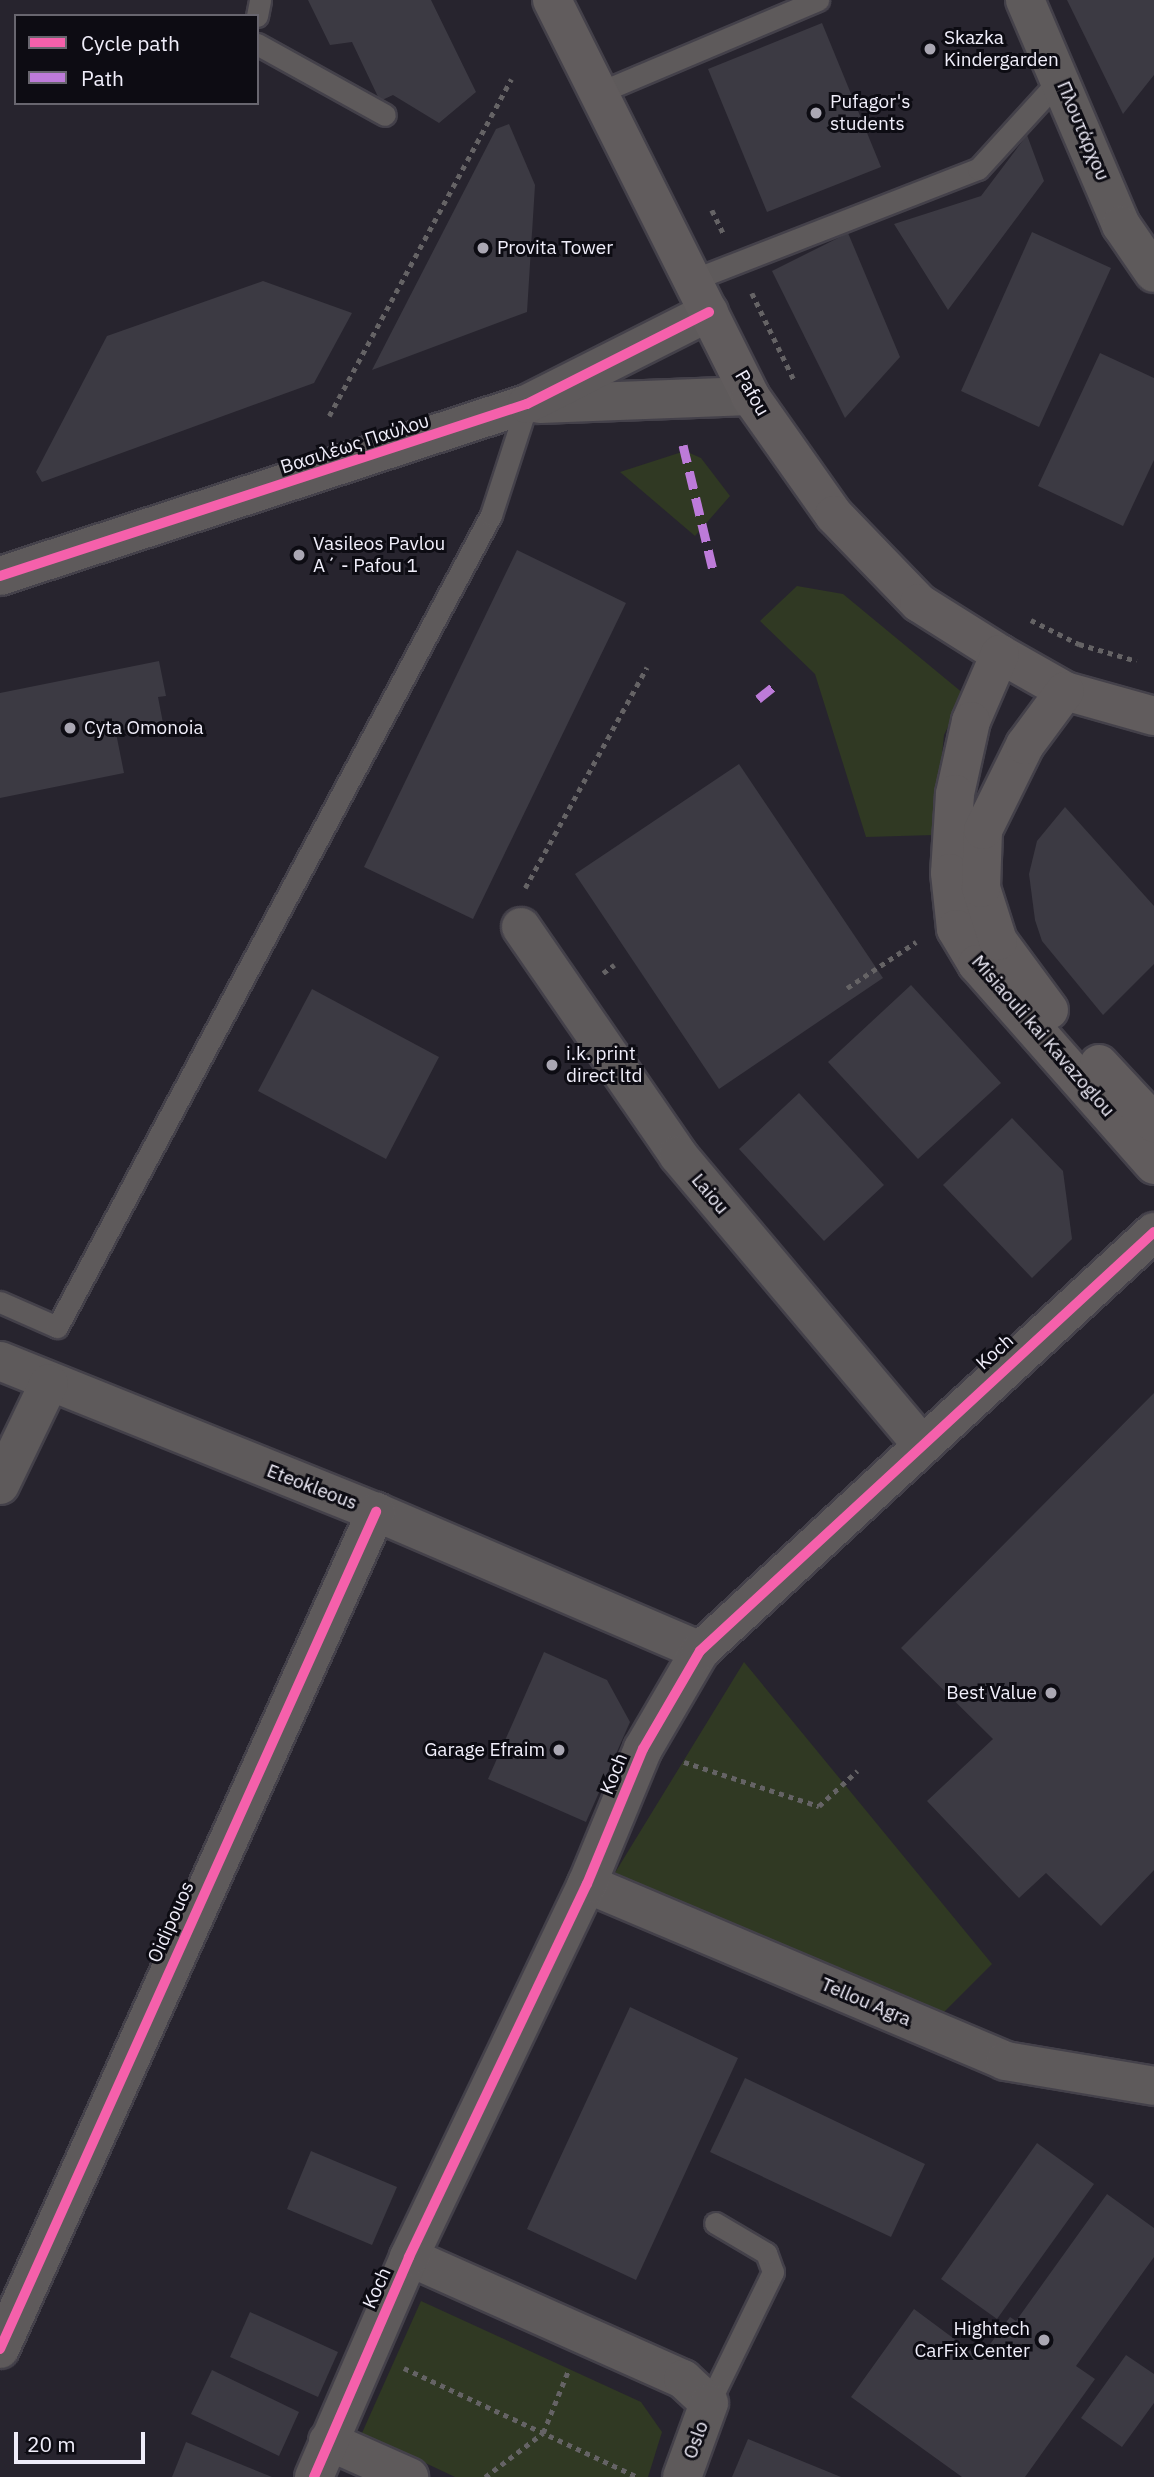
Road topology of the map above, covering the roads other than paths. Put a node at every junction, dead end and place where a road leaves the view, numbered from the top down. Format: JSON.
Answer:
{"nodes":[{"id":1,"x":552,"y":0,"type":"edge"},
{"id":2,"x":818,"y":0,"type":"edge"},
{"id":3,"x":1025,"y":0,"type":"edge"},
{"id":4,"x":259,"y":45,"type":"edge"},
{"id":5,"x":1061,"y":78,"type":"junction"},
{"id":6,"x":598,"y":93,"type":"junction"},
{"id":7,"x":385,"y":115,"type":"dead end"},
{"id":8,"x":1154,"y":273,"type":"edge"},
{"id":9,"x":699,"y":296,"type":"junction"},
{"id":10,"x":751,"y":396,"type":"junction"},
{"id":11,"x":527,"y":404,"type":"junction"},
{"id":12,"x":0,"y":576,"type":"edge"},
{"id":13,"x":1000,"y":654,"type":"junction"},
{"id":14,"x":1065,"y":691,"type":"junction"},
{"id":15,"x":1154,"y":716,"type":"edge"},
{"id":16,"x":521,"y":927,"type":"road end"},
{"id":17,"x":1154,"y":1123,"type":"edge"},
{"id":18,"x":1154,"y":1165,"type":"edge"},
{"id":19,"x":1154,"y":1232,"type":"edge"},
{"id":20,"x":0,"y":1302,"type":"edge"},
{"id":21,"x":0,"y":1361,"type":"edge"},
{"id":22,"x":48,"y":1383,"type":"junction"},
{"id":23,"x":921,"y":1444,"type":"junction"},
{"id":24,"x":0,"y":1485,"type":"edge"},
{"id":25,"x":376,"y":1512,"type":"junction"},
{"id":26,"x":700,"y":1651,"type":"junction"},
{"id":27,"x":587,"y":1884,"type":"junction"},
{"id":28,"x":1154,"y":2086,"type":"edge"},
{"id":29,"x":715,"y":2223,"type":"dead end"},
{"id":30,"x":409,"y":2258,"type":"junction"},
{"id":31,"x":4,"y":2327,"type":"edge"},
{"id":32,"x":709,"y":2403,"type":"junction"},
{"id":33,"x":328,"y":2441,"type":"junction"},
{"id":34,"x":314,"y":2477,"type":"edge"},
{"id":35,"x":409,"y":2477,"type":"edge"},
{"id":36,"x":682,"y":2477,"type":"edge"}],
"edges":[{"from":1,"to":6,"type":"main road","name":"Pafou"},
{"from":2,"to":6,"type":"lane"},
{"from":3,"to":5,"type":"street","name":"Πλουτάρχου"},
{"from":4,"to":7,"type":"lane"},
{"from":5,"to":8,"type":"street","name":"Πλουτάρχου"},
{"from":5,"to":9,"type":"lane"},
{"from":6,"to":9,"type":"main road","name":"Pafou"},
{"from":9,"to":10,"type":"main road","name":"Pafou"},
{"from":9,"to":11,"type":"street","name":"Βασιλέως Παύλου"},
{"from":10,"to":11,"type":"street","name":"Βασιλέως Παύλου"},
{"from":10,"to":13,"type":"main road","name":"Pafou"},
{"from":11,"to":12,"type":"street","name":"Βασιλέως Παύλου"},
{"from":11,"to":20,"type":"lane"},
{"from":13,"to":14,"type":"main road","name":"Pafou"},
{"from":13,"to":18,"type":"main road","name":"Misiaouli kai Kavazoglou"},
{"from":14,"to":15,"type":"main road","name":"Pafou"},
{"from":14,"to":17,"type":"main road","name":"Misiaouli kai Kavazoglou"},
{"from":16,"to":23,"type":"street","name":"Laiou"},
{"from":19,"to":23,"type":"street","name":"Koch"},
{"from":21,"to":22,"type":"street","name":"Eteokleous"},
{"from":22,"to":24,"type":"street"},
{"from":22,"to":25,"type":"street","name":"Eteokleous"},
{"from":23,"to":26,"type":"street","name":"Koch"},
{"from":25,"to":26,"type":"street","name":"Eteokleous"},
{"from":25,"to":31,"type":"street","name":"Oidipouos"},
{"from":26,"to":27,"type":"street","name":"Koch"},
{"from":27,"to":28,"type":"street","name":"Tellou Agra"},
{"from":27,"to":30,"type":"street","name":"Koch"},
{"from":29,"to":32,"type":"lane"},
{"from":30,"to":32,"type":"street"},
{"from":30,"to":33,"type":"street","name":"Koch"},
{"from":32,"to":36,"type":"street","name":"Oslo"},
{"from":33,"to":34,"type":"street","name":"Koch"},
{"from":33,"to":35,"type":"street"}]}
